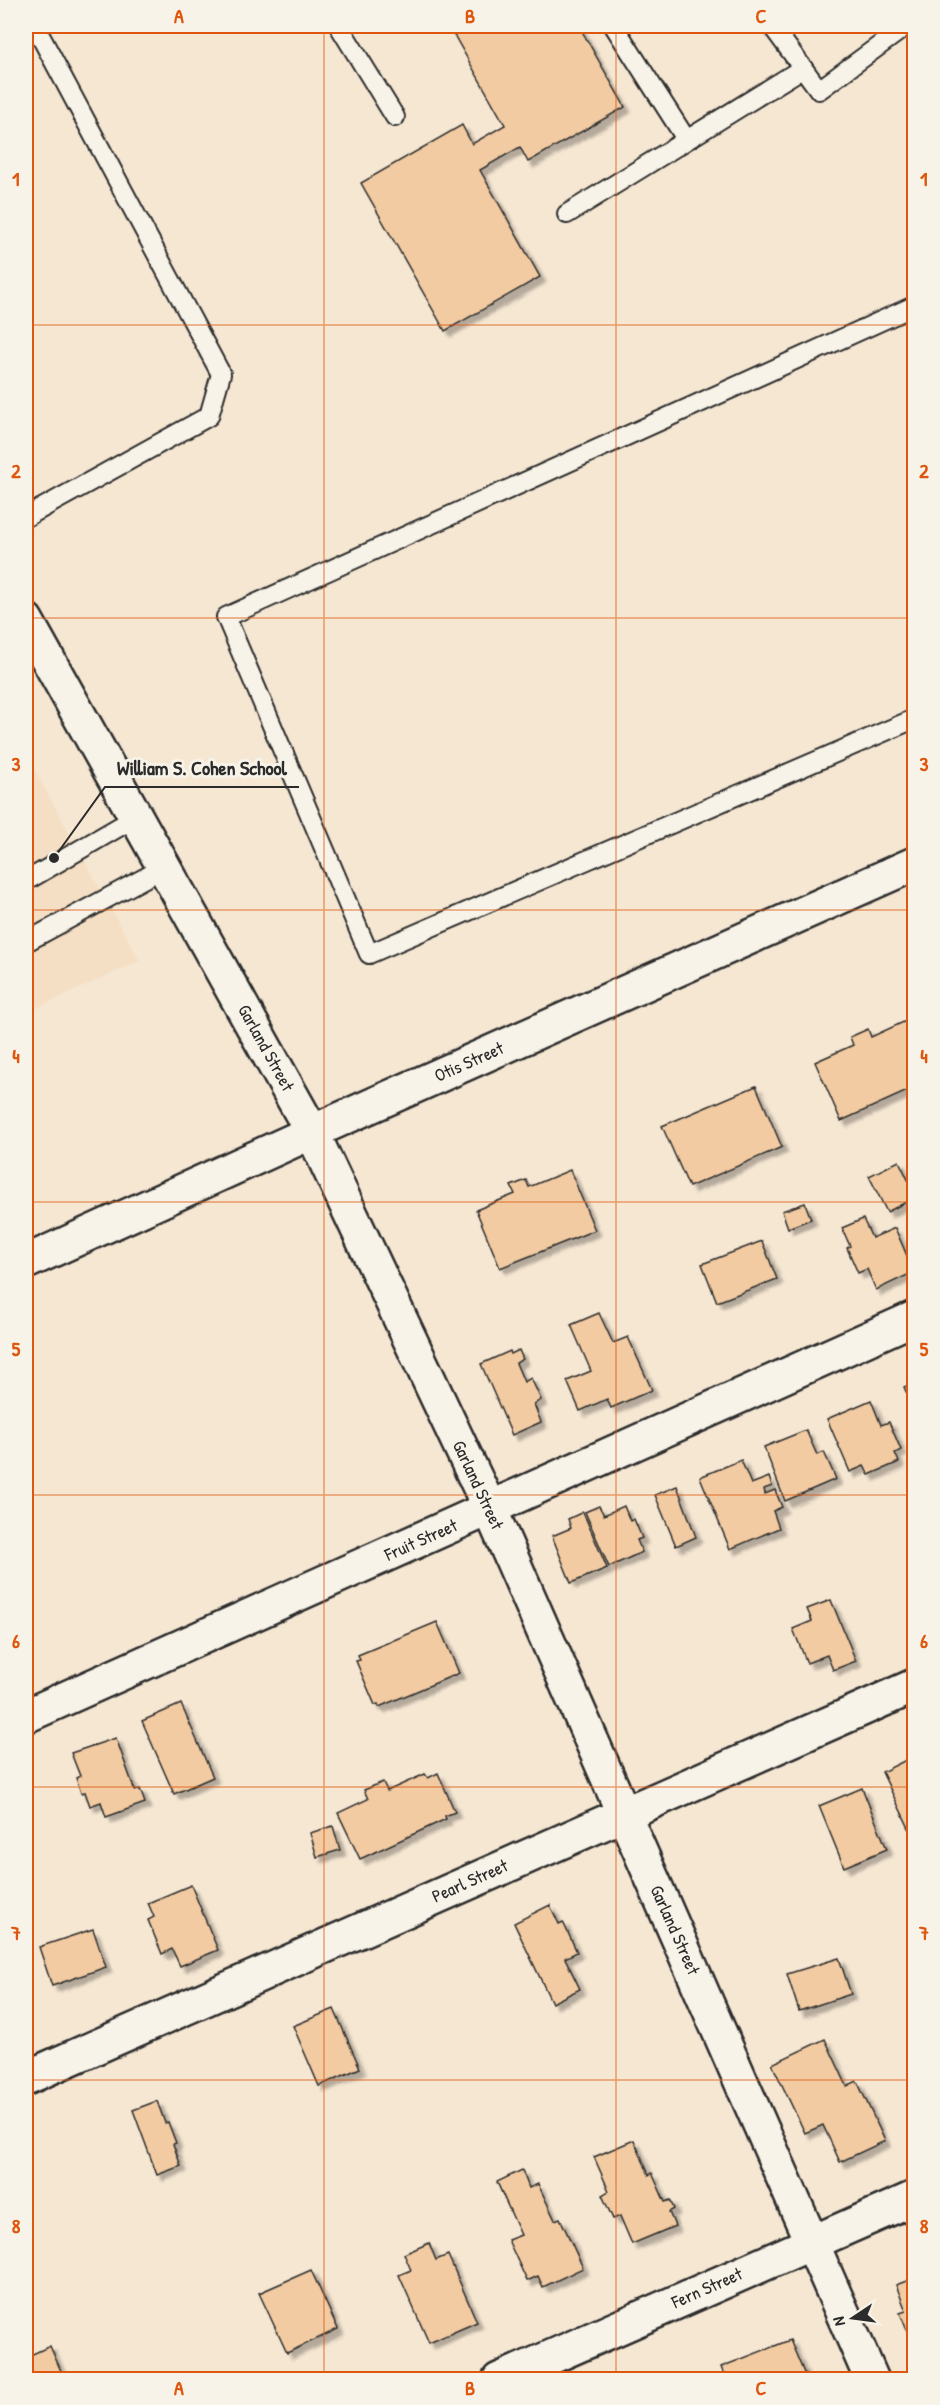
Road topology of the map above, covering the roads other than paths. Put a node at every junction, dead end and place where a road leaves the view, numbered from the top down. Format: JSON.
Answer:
{"nodes":[{"id":1,"x":35,"y":26,"type":"edge"},
{"id":2,"x":339,"y":26,"type":"edge"},
{"id":3,"x":614,"y":26,"type":"edge"},
{"id":4,"x":772,"y":26,"type":"edge"},
{"id":5,"x":906,"y":26,"type":"edge"},
{"id":6,"x":803,"y":68,"type":"junction"},
{"id":7,"x":395,"y":117,"type":"dead end"},
{"id":8,"x":686,"y":139,"type":"junction"},
{"id":9,"x":567,"y":214,"type":"dead end"},
{"id":10,"x":915,"y":306,"type":"edge"},
{"id":11,"x":26,"y":517,"type":"edge"},
{"id":12,"x":26,"y":620,"type":"edge"},
{"id":13,"x":915,"y":719,"type":"edge"},
{"id":14,"x":136,"y":817,"type":"junction"},
{"id":15,"x":915,"y":864,"type":"edge"},
{"id":16,"x":165,"y":867,"type":"junction"},
{"id":17,"x":26,"y":881,"type":"edge"},
{"id":18,"x":26,"y":942,"type":"edge"},
{"id":19,"x":312,"y":1131,"type":"junction"},
{"id":20,"x":26,"y":1262,"type":"edge"},
{"id":21,"x":915,"y":1318,"type":"edge"},
{"id":22,"x":490,"y":1509,"type":"junction"},
{"id":23,"x":915,"y":1686,"type":"edge"},
{"id":24,"x":26,"y":1716,"type":"edge"},
{"id":25,"x":624,"y":1814,"type":"junction"},
{"id":26,"x":26,"y":2078,"type":"edge"},
{"id":27,"x":915,"y":2198,"type":"edge"},
{"id":28,"x":810,"y":2242,"type":"junction"},
{"id":29,"x":499,"y":2379,"type":"edge"},
{"id":30,"x":873,"y":2379,"type":"edge"}],
"edges":[{"from":1,"to":11,"type":"lane"},
{"from":2,"to":7,"type":"lane"},
{"from":3,"to":8,"type":"lane"},
{"from":4,"to":6,"type":"lane"},
{"from":5,"to":6,"type":"lane"},
{"from":6,"to":8,"type":"lane"},
{"from":8,"to":9,"type":"lane"},
{"from":10,"to":13,"type":"lane"},
{"from":12,"to":14,"type":"street","name":"Garland Street"},
{"from":14,"to":16,"type":"street","name":"Garland Street"},
{"from":14,"to":17,"type":"lane"},
{"from":15,"to":19,"type":"street","name":"Otis Street"},
{"from":16,"to":18,"type":"lane"},
{"from":16,"to":19,"type":"street","name":"Garland Street"},
{"from":19,"to":20,"type":"street","name":"Otis Street"},
{"from":19,"to":22,"type":"street","name":"Garland Street"},
{"from":21,"to":22,"type":"street","name":"Fruit Street"},
{"from":22,"to":24,"type":"street","name":"Fruit Street"},
{"from":22,"to":25,"type":"street","name":"Garland Street"},
{"from":23,"to":25,"type":"street","name":"Pearl Street"},
{"from":25,"to":26,"type":"street","name":"Pearl Street"},
{"from":25,"to":28,"type":"street","name":"Garland Street"},
{"from":27,"to":28,"type":"street","name":"Fern Street"},
{"from":28,"to":29,"type":"street","name":"Fern Street"},
{"from":28,"to":30,"type":"street","name":"Garland Street"}]}
